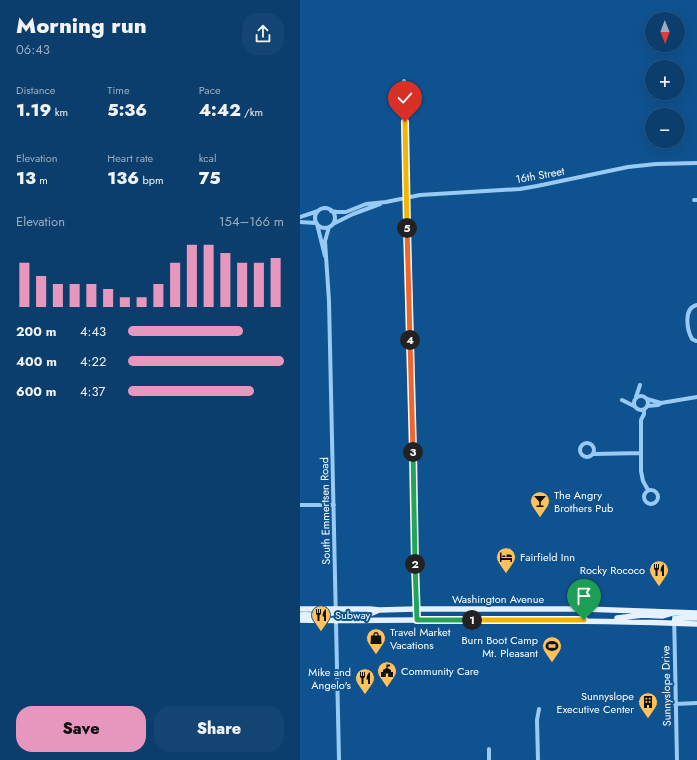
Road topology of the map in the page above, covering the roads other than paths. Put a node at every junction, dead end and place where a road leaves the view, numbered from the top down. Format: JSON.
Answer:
{"nodes":[{"id":1,"x":404,"y":81,"type":"dead end"},
{"id":2,"x":697,"y":163,"type":"edge"},
{"id":3,"x":406,"y":197,"type":"junction"},
{"id":4,"x":386,"y":202,"type":"junction"},
{"id":5,"x":318,"y":211,"type":"junction"},
{"id":6,"x":331,"y":211,"type":"junction"},
{"id":7,"x":300,"y":217,"type":"edge"},
{"id":8,"x":300,"y":222,"type":"edge"},
{"id":9,"x":317,"y":224,"type":"junction"},
{"id":10,"x":330,"y":226,"type":"junction"},
{"id":11,"x":327,"y":262,"type":"junction"},
{"id":12,"x":697,"y":305,"type":"edge"},
{"id":13,"x":696,"y":341,"type":"edge"},
{"id":14,"x":697,"y":397,"type":"edge"},
{"id":15,"x":635,"y":398,"type":"junction"},
{"id":16,"x":645,"y":398,"type":"junction"},
{"id":17,"x":661,"y":403,"type":"junction"},
{"id":18,"x":636,"y":408,"type":"junction"},
{"id":19,"x":646,"y":408,"type":"junction"},
{"id":20,"x":641,"y":420,"type":"junction"},
{"id":21,"x":641,"y":453,"type":"junction"},
{"id":22,"x":594,"y":454,"type":"dead end"},
{"id":23,"x":648,"y":490,"type":"dead end"},
{"id":24,"x":300,"y":505,"type":"edge"},
{"id":25,"x":334,"y":505,"type":"junction"},
{"id":26,"x":300,"y":609,"type":"edge"},
{"id":27,"x":416,"y":609,"type":"junction"},
{"id":28,"x":336,"y":610,"type":"junction"},
{"id":29,"x":379,"y":610,"type":"junction"},
{"id":30,"x":674,"y":612,"type":"junction"},
{"id":31,"x":697,"y":613,"type":"edge"},
{"id":32,"x":300,"y":615,"type":"edge"},
{"id":33,"x":697,"y":618,"type":"edge"},
{"id":34,"x":300,"y":620,"type":"edge"},
{"id":35,"x":417,"y":620,"type":"junction"},
{"id":36,"x":336,"y":621,"type":"junction"},
{"id":37,"x":601,"y":621,"type":"junction"},
{"id":38,"x":674,"y":623,"type":"junction"},
{"id":39,"x":697,"y":624,"type":"edge"},
{"id":40,"x":675,"y":704,"type":"junction"},
{"id":41,"x":697,"y":704,"type":"edge"},
{"id":42,"x":539,"y":709,"type":"dead end"},
{"id":43,"x":489,"y":749,"type":"dead end"},
{"id":44,"x":339,"y":760,"type":"edge"},
{"id":45,"x":489,"y":760,"type":"edge"},
{"id":46,"x":538,"y":760,"type":"edge"},
{"id":47,"x":677,"y":760,"type":"edge"}],
"edges":[{"from":1,"to":3,"type":"street"},
{"from":2,"to":3,"type":"street","name":"16th Street"},
{"from":3,"to":4,"type":"street","name":"16th Street"},
{"from":3,"to":27,"type":"street"},
{"from":4,"to":6,"type":"street","name":"16th Street"},
{"from":4,"to":10,"type":"street","name":"16th Street"},
{"from":5,"to":6,"type":"street","name":"16th Street"},
{"from":5,"to":7,"type":"street","name":"16th Street"},
{"from":5,"to":9,"type":"street"},
{"from":6,"to":10,"type":"street"},
{"from":8,"to":9,"type":"street"},
{"from":9,"to":10,"type":"street"},
{"from":9,"to":11,"type":"street","name":"South Emmertsen Road"},
{"from":10,"to":11,"type":"street","name":"South Emmertsen Road"},
{"from":11,"to":25,"type":"street","name":"South Emmertsen Road"},
{"from":12,"to":13,"type":"street"},
{"from":14,"to":17,"type":"street"},
{"from":15,"to":16,"type":"street"},
{"from":15,"to":16,"type":"street"},
{"from":15,"to":18,"type":"street"},
{"from":15,"to":18,"type":"street"},
{"from":16,"to":17,"type":"street"},
{"from":16,"to":19,"type":"street"},
{"from":17,"to":19,"type":"street"},
{"from":18,"to":19,"type":"street"},
{"from":18,"to":20,"type":"street"},
{"from":19,"to":20,"type":"street"},
{"from":20,"to":21,"type":"street"},
{"from":21,"to":22,"type":"street"},
{"from":21,"to":23,"type":"street"},
{"from":24,"to":25,"type":"street"},
{"from":25,"to":28,"type":"street","name":"South Emmertsen Road"},
{"from":26,"to":28,"type":"main road","name":"Washington Avenue"},
{"from":27,"to":29,"type":"main road","name":"Washington Avenue"},
{"from":27,"to":30,"type":"main road","name":"Washington Avenue"},
{"from":27,"to":35,"type":"street"},
{"from":28,"to":29,"type":"main road","name":"Washington Avenue"},
{"from":28,"to":32,"type":"main road"},
{"from":28,"to":36,"type":"street","name":"South Emmertsen Road"},
{"from":29,"to":36,"type":"main road"},
{"from":30,"to":31,"type":"main road","name":"Washington Avenue"},
{"from":30,"to":37,"type":"main road"},
{"from":30,"to":38,"type":"street","name":"Sunnyslope Drive"},
{"from":33,"to":38,"type":"main road"},
{"from":34,"to":36,"type":"main road","name":"Washington Avenue"},
{"from":35,"to":36,"type":"main road","name":"Washington Avenue"},
{"from":35,"to":37,"type":"main road","name":"Washington Avenue"},
{"from":36,"to":44,"type":"street","name":"South Emmertsen Road"},
{"from":37,"to":38,"type":"main road","name":"Washington Avenue"},
{"from":38,"to":39,"type":"main road","name":"Washington Avenue"},
{"from":38,"to":40,"type":"street","name":"Sunnyslope Drive"},
{"from":40,"to":41,"type":"street"},
{"from":40,"to":47,"type":"street","name":"Sunnyslope Drive"},
{"from":42,"to":46,"type":"street"},
{"from":43,"to":45,"type":"street"}]}
